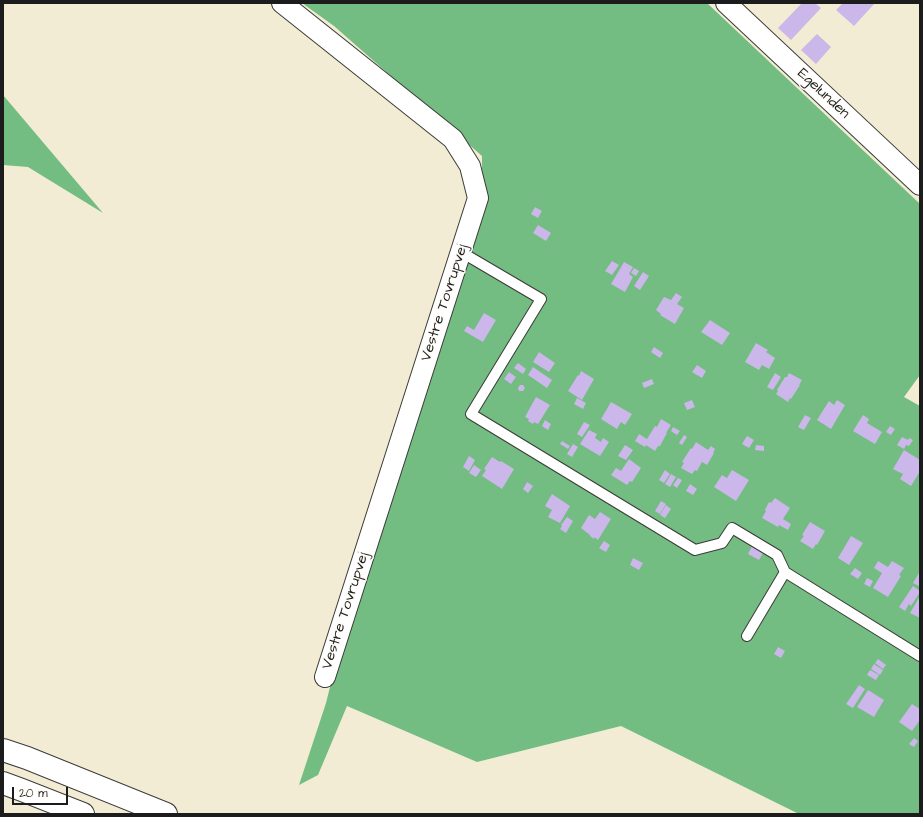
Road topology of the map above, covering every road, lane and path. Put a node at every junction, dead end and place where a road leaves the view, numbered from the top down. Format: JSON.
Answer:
{"nodes":[{"id":1,"x":282,"y":3,"type":"edge"},
{"id":2,"x":726,"y":3,"type":"edge"},
{"id":3,"x":920,"y":185,"type":"edge"},
{"id":4,"x":461,"y":252,"type":"junction"},
{"id":5,"x":785,"y":572,"type":"junction"},
{"id":6,"x":747,"y":636,"type":"dead end"},
{"id":7,"x":920,"y":656,"type":"edge"},
{"id":8,"x":325,"y":677,"type":"dead end"},
{"id":9,"x":3,"y":750,"type":"edge"},
{"id":10,"x":3,"y":783,"type":"edge"},
{"id":11,"x":83,"y":814,"type":"edge"},
{"id":12,"x":166,"y":814,"type":"edge"}],
"edges":[{"from":1,"to":4,"type":"street","name":"Vestre Tovrupvej"},
{"from":2,"to":3,"type":"street","name":"Egelunden"},
{"from":4,"to":5,"type":"lane"},
{"from":4,"to":8,"type":"street","name":"Vestre Tovrupvej"},
{"from":5,"to":6,"type":"lane"},
{"from":5,"to":7,"type":"lane"},
{"from":9,"to":12,"type":"highway"},
{"from":10,"to":11,"type":"highway"}]}
